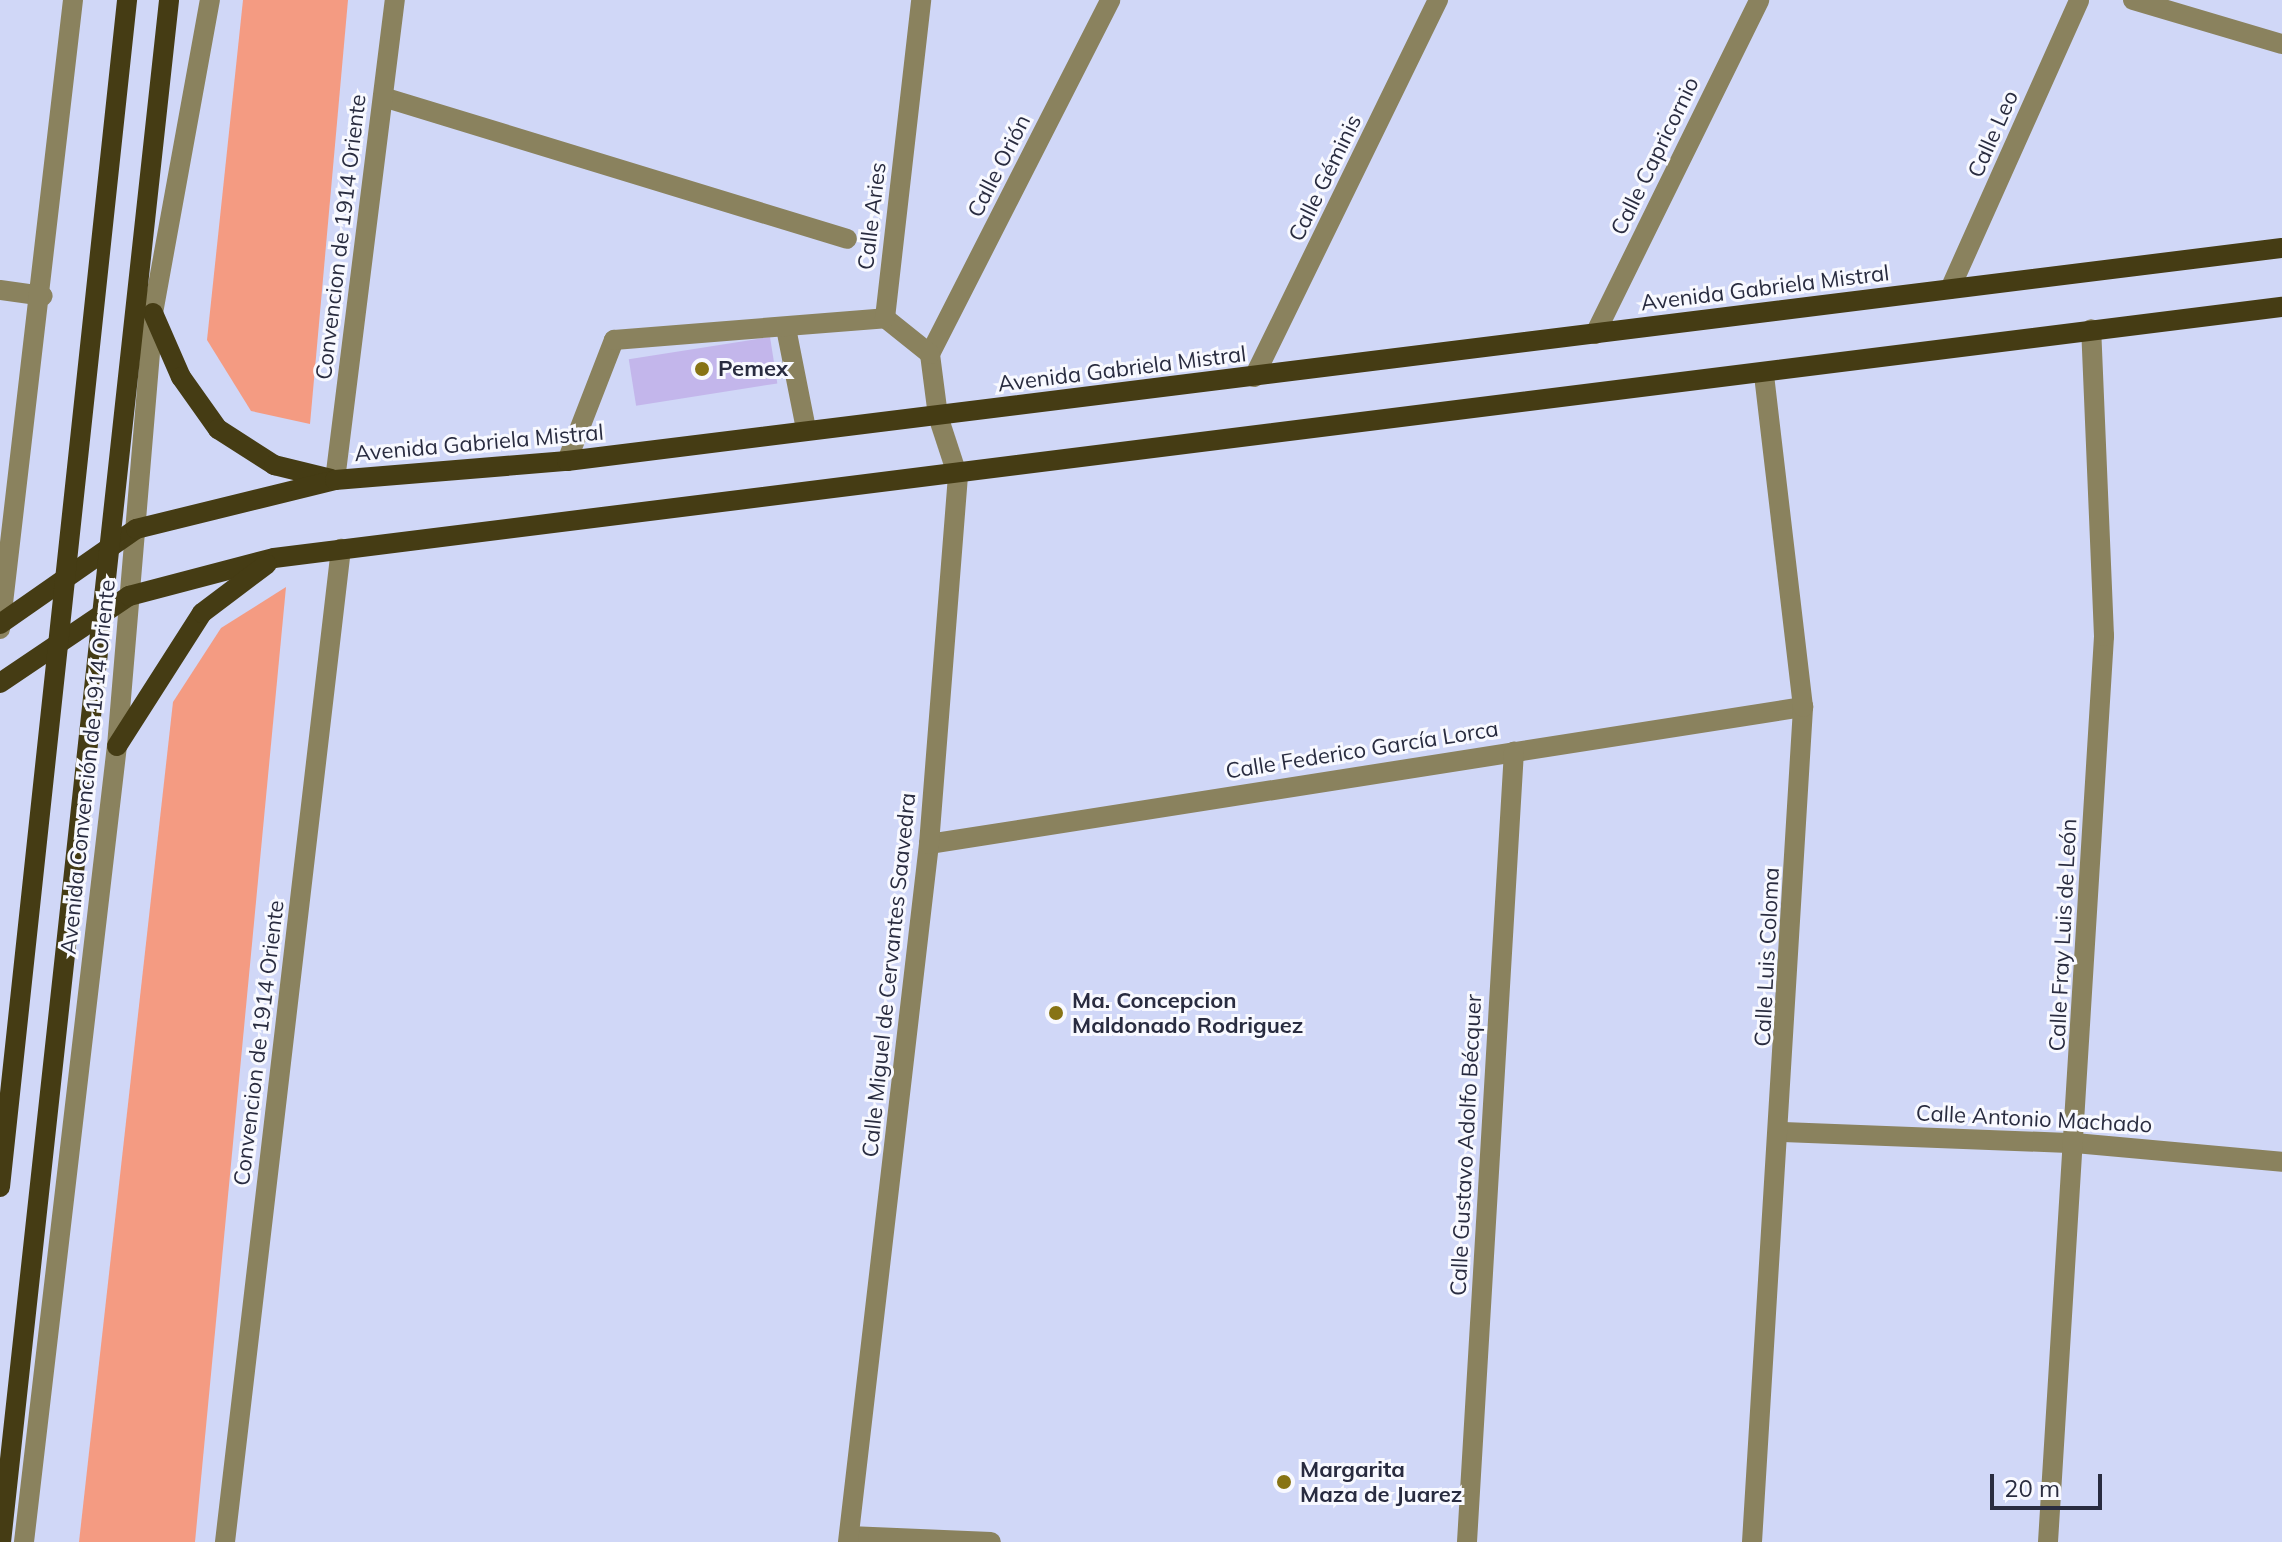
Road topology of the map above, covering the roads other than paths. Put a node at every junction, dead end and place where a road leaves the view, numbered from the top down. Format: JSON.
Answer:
{"nodes":[{"id":1,"x":73,"y":0,"type":"edge"},
{"id":2,"x":127,"y":0,"type":"edge"},
{"id":3,"x":169,"y":0,"type":"edge"},
{"id":4,"x":210,"y":0,"type":"edge"},
{"id":5,"x":395,"y":0,"type":"edge"},
{"id":6,"x":921,"y":0,"type":"edge"},
{"id":7,"x":1110,"y":0,"type":"edge"},
{"id":8,"x":1438,"y":0,"type":"edge"},
{"id":9,"x":1759,"y":0,"type":"edge"},
{"id":10,"x":2079,"y":0,"type":"edge"},
{"id":11,"x":2133,"y":0,"type":"edge"},
{"id":12,"x":2282,"y":44,"type":"edge"},
{"id":13,"x":383,"y":97,"type":"junction"},
{"id":14,"x":847,"y":239,"type":"dead end"},
{"id":15,"x":2282,"y":248,"type":"edge"},
{"id":16,"x":1950,"y":289,"type":"junction"},
{"id":17,"x":0,"y":290,"type":"edge"},
{"id":18,"x":43,"y":296,"type":"junction"},
{"id":19,"x":2282,"y":307,"type":"edge"},
{"id":20,"x":153,"y":313,"type":"junction"},
{"id":21,"x":885,"y":318,"type":"junction"},
{"id":22,"x":786,"y":328,"type":"junction"},
{"id":23,"x":2091,"y":329,"type":"junction"},
{"id":24,"x":1595,"y":334,"type":"junction"},
{"id":25,"x":930,"y":354,"type":"junction"},
{"id":26,"x":1764,"y":375,"type":"junction"},
{"id":27,"x":1254,"y":377,"type":"junction"},
{"id":28,"x":938,"y":416,"type":"junction"},
{"id":29,"x":806,"y":429,"type":"junction"},
{"id":30,"x":567,"y":461,"type":"junction"},
{"id":31,"x":958,"y":477,"type":"junction"},
{"id":32,"x":335,"y":480,"type":"junction"},
{"id":33,"x":136,"y":529,"type":"junction"},
{"id":34,"x":341,"y":549,"type":"junction"},
{"id":35,"x":274,"y":558,"type":"junction"},
{"id":36,"x":129,"y":596,"type":"junction"},
{"id":37,"x":0,"y":626,"type":"edge"},
{"id":38,"x":0,"y":683,"type":"edge"},
{"id":39,"x":1803,"y":707,"type":"junction"},
{"id":40,"x":117,"y":746,"type":"junction"},
{"id":41,"x":1514,"y":751,"type":"junction"},
{"id":42,"x":929,"y":844,"type":"junction"},
{"id":43,"x":1783,"y":1132,"type":"junction"},
{"id":44,"x":2075,"y":1143,"type":"junction"},
{"id":45,"x":2282,"y":1162,"type":"edge"},
{"id":46,"x":0,"y":1187,"type":"edge"},
{"id":47,"x":849,"y":1539,"type":"edge"},
{"id":48,"x":1,"y":1542,"type":"edge"},
{"id":49,"x":24,"y":1542,"type":"edge"},
{"id":50,"x":225,"y":1542,"type":"edge"},
{"id":51,"x":991,"y":1542,"type":"edge"},
{"id":52,"x":1467,"y":1542,"type":"edge"},
{"id":53,"x":1752,"y":1542,"type":"edge"},
{"id":54,"x":2048,"y":1542,"type":"edge"}],
"edges":[{"from":1,"to":18,"type":"street"},
{"from":2,"to":46,"type":"main road","name":"Avenida Convención de 1914 Oriente","bridge":true},
{"from":3,"to":48,"type":"main road","name":"Avenida Convención de 1914 Oriente","bridge":true},
{"from":4,"to":20,"type":"street","name":"Avenida Convención de 1914 Oriente"},
{"from":5,"to":13,"type":"street","name":"Convencion de 1914 Oriente"},
{"from":6,"to":21,"type":"street","name":"Calle Aries"},
{"from":7,"to":25,"type":"street","name":"Calle Orión"},
{"from":8,"to":27,"type":"street","name":"Calle Géminis"},
{"from":9,"to":24,"type":"street","name":"Calle Capricornio"},
{"from":10,"to":16,"type":"street","name":"Calle Leo"},
{"from":11,"to":12,"type":"street"},
{"from":13,"to":14,"type":"street"},
{"from":13,"to":32,"type":"street","name":"Convencion de 1914 Oriente"},
{"from":15,"to":16,"type":"main road","name":"Avenida Gabriela Mistral"},
{"from":16,"to":24,"type":"main road","name":"Avenida Gabriela Mistral"},
{"from":17,"to":18,"type":"street"},
{"from":18,"to":37,"type":"street"},
{"from":19,"to":23,"type":"main road"},
{"from":20,"to":32,"type":"main road"},
{"from":20,"to":33,"type":"street","name":"Avenida Convención de 1914 Oriente"},
{"from":21,"to":22,"type":"street"},
{"from":21,"to":25,"type":"street"},
{"from":22,"to":29,"type":"street"},
{"from":22,"to":30,"type":"street"},
{"from":23,"to":26,"type":"main road"},
{"from":23,"to":44,"type":"street","name":"Calle Fray Luis de León"},
{"from":24,"to":27,"type":"main road","name":"Avenida Gabriela Mistral"},
{"from":25,"to":28,"type":"street"},
{"from":26,"to":31,"type":"main road"},
{"from":26,"to":39,"type":"street","name":"Calle Luis Coloma"},
{"from":27,"to":28,"type":"main road","name":"Avenida Gabriela Mistral"},
{"from":28,"to":29,"type":"main road","name":"Avenida Gabriela Mistral"},
{"from":28,"to":31,"type":"street","name":"Calle Miguel de Cervantes Saavedra"},
{"from":29,"to":30,"type":"main road","name":"Avenida Gabriela Mistral"},
{"from":30,"to":32,"type":"main road","name":"Avenida Gabriela Mistral"},
{"from":31,"to":34,"type":"main road"},
{"from":31,"to":42,"type":"street","name":"Calle Miguel de Cervantes Saavedra"},
{"from":32,"to":33,"type":"main road","name":"Avenida Gabriela Mistral"},
{"from":33,"to":36,"type":"street","name":"Avenida Convención de 1914 Oriente"},
{"from":33,"to":37,"type":"main road","name":"Avenida Gabriela Mistral"},
{"from":34,"to":35,"type":"main road"},
{"from":34,"to":50,"type":"street","name":"Convencion de 1914 Oriente"},
{"from":35,"to":36,"type":"main road"},
{"from":35,"to":40,"type":"main road"},
{"from":36,"to":38,"type":"main road"},
{"from":36,"to":40,"type":"street","name":"Avenida Convención de 1914 Oriente"},
{"from":39,"to":41,"type":"street","name":"Calle Federico García Lorca"},
{"from":39,"to":43,"type":"street","name":"Calle Luis Coloma"},
{"from":40,"to":49,"type":"street","name":"Avenida Convención de 1914 Oriente"},
{"from":41,"to":42,"type":"street","name":"Calle Federico García Lorca"},
{"from":41,"to":52,"type":"street","name":"Calle Gustavo Adolfo Bécquer"},
{"from":42,"to":47,"type":"street","name":"Calle Miguel de Cervantes Saavedra"},
{"from":43,"to":44,"type":"street","name":"Calle Antonio Machado"},
{"from":43,"to":53,"type":"street","name":"Calle Luis Coloma"},
{"from":44,"to":45,"type":"street","name":"Calle Antonio Machado"},
{"from":44,"to":54,"type":"street","name":"Calle Fray Luis de León"},
{"from":47,"to":51,"type":"street"}]}
